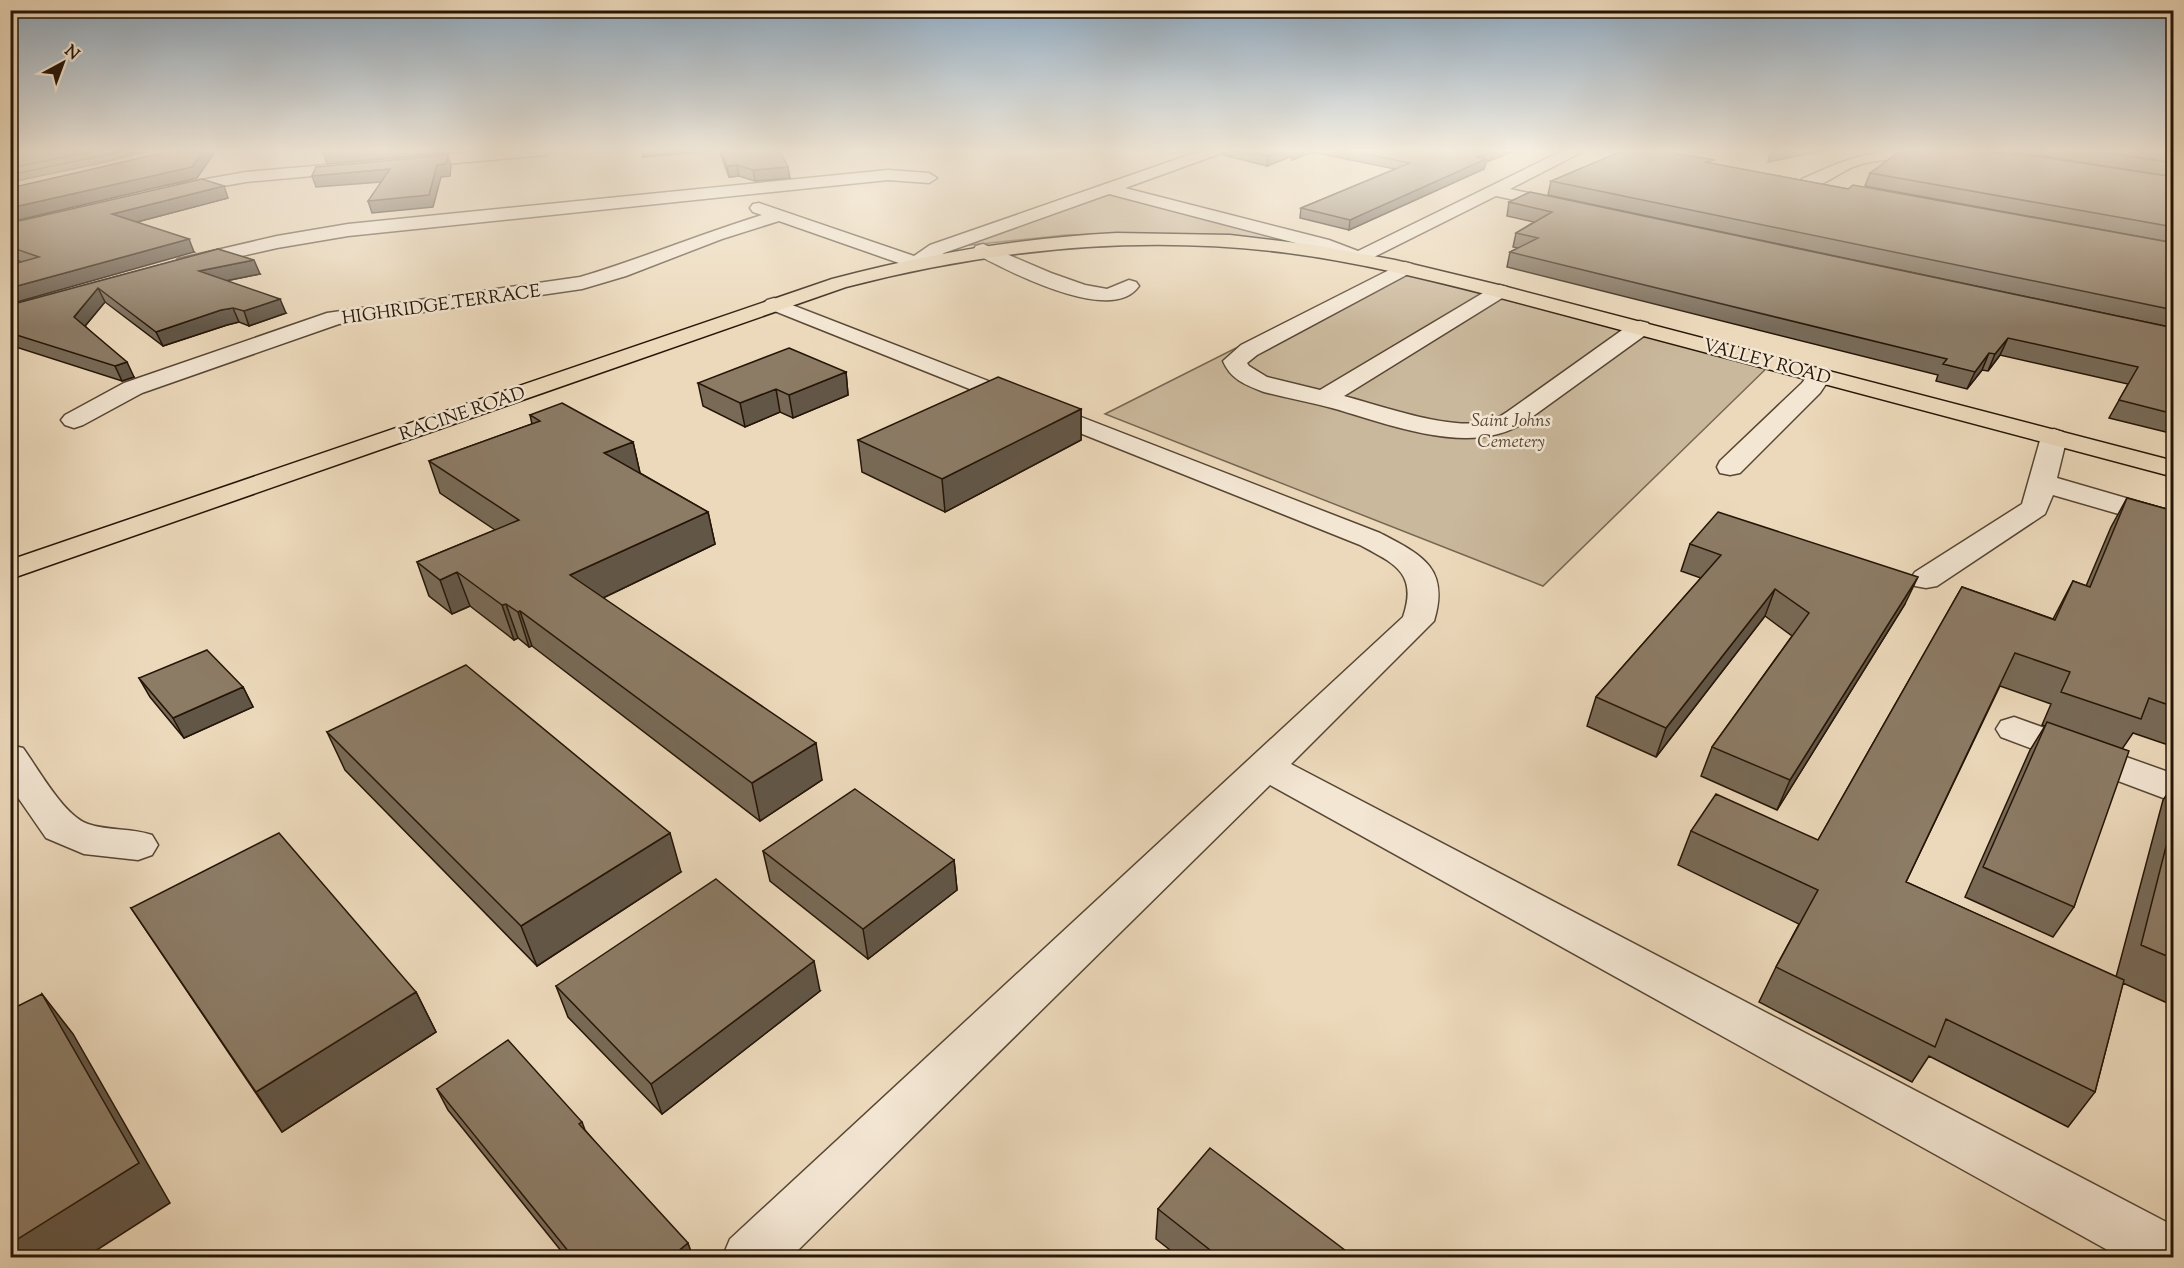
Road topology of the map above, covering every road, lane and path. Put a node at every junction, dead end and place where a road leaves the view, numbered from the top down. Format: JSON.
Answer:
{"nodes":[{"id":1,"x":560,"y":209,"type":"edge"},
{"id":2,"x":764,"y":209,"type":"edge"},
{"id":3,"x":1047,"y":209,"type":"edge"},
{"id":4,"x":1187,"y":209,"type":"edge"},
{"id":5,"x":1455,"y":209,"type":"edge"},
{"id":6,"x":1581,"y":209,"type":"edge"},
{"id":7,"x":1585,"y":210,"type":"edge"},
{"id":8,"x":780,"y":215,"type":"junction"},
{"id":9,"x":983,"y":250,"type":"junction"},
{"id":10,"x":1360,"y":258,"type":"junction"},
{"id":11,"x":916,"y":262,"type":"junction"},
{"id":12,"x":165,"y":268,"type":"edge"},
{"id":13,"x":1404,"y":268,"type":"junction"},
{"id":14,"x":1129,"y":286,"type":"dead end"},
{"id":15,"x":1500,"y":291,"type":"junction"},
{"id":16,"x":774,"y":304,"type":"junction"},
{"id":17,"x":1640,"y":328,"type":"junction"},
{"id":18,"x":1821,"y":375,"type":"junction"},
{"id":19,"x":1324,"y":398,"type":"junction"},
{"id":20,"x":74,"y":420,"type":"dead end"},
{"id":21,"x":2054,"y":437,"type":"junction"},
{"id":22,"x":1730,"y":467,"type":"dead end"},
{"id":23,"x":2174,"y":469,"type":"edge"},
{"id":24,"x":2043,"y":483,"type":"junction"},
{"id":25,"x":2174,"y":521,"type":"edge"},
{"id":26,"x":10,"y":570,"type":"edge"},
{"id":27,"x":1926,"y":579,"type":"dead end"},
{"id":28,"x":2014,"y":729,"type":"dead end"},
{"id":29,"x":10,"y":757,"type":"edge"},
{"id":30,"x":1266,"y":768,"type":"junction"},
{"id":31,"x":2174,"y":789,"type":"edge"},
{"id":32,"x":138,"y":845,"type":"dead end"},
{"id":33,"x":2174,"y":1256,"type":"edge"},
{"id":34,"x":750,"y":1257,"type":"edge"}],
"edges":[{"from":1,"to":12,"type":"street"},
{"from":2,"to":8,"type":"street"},
{"from":3,"to":11,"type":"street"},
{"from":4,"to":10,"type":"street","name":"VALLEY ROAD"},
{"from":5,"to":10,"type":"street"},
{"from":6,"to":7,"type":"street"},
{"from":8,"to":11,"type":"street"},
{"from":8,"to":20,"type":"street","name":"HIGHRIDGE TERRACE"},
{"from":9,"to":10,"type":"main road","name":"VALLEY ROAD"},
{"from":9,"to":11,"type":"main road","name":"VALLEY ROAD"},
{"from":9,"to":14,"type":"street"},
{"from":10,"to":13,"type":"main road","name":"VALLEY ROAD"},
{"from":11,"to":16,"type":"main road","name":"RACINE ROAD"},
{"from":13,"to":15,"type":"main road","name":"VALLEY ROAD"},
{"from":13,"to":19,"type":"street"},
{"from":15,"to":17,"type":"main road","name":"VALLEY ROAD"},
{"from":15,"to":19,"type":"street"},
{"from":16,"to":26,"type":"main road","name":"RACINE ROAD"},
{"from":16,"to":30,"type":"street"},
{"from":17,"to":18,"type":"main road","name":"VALLEY ROAD"},
{"from":17,"to":19,"type":"street"},
{"from":18,"to":21,"type":"main road","name":"VALLEY ROAD"},
{"from":18,"to":22,"type":"street"},
{"from":21,"to":23,"type":"main road","name":"VALLEY ROAD"},
{"from":21,"to":24,"type":"street"},
{"from":24,"to":25,"type":"street"},
{"from":24,"to":27,"type":"street"},
{"from":28,"to":31,"type":"street"},
{"from":29,"to":32,"type":"street"},
{"from":30,"to":33,"type":"street"},
{"from":30,"to":34,"type":"street"}]}
